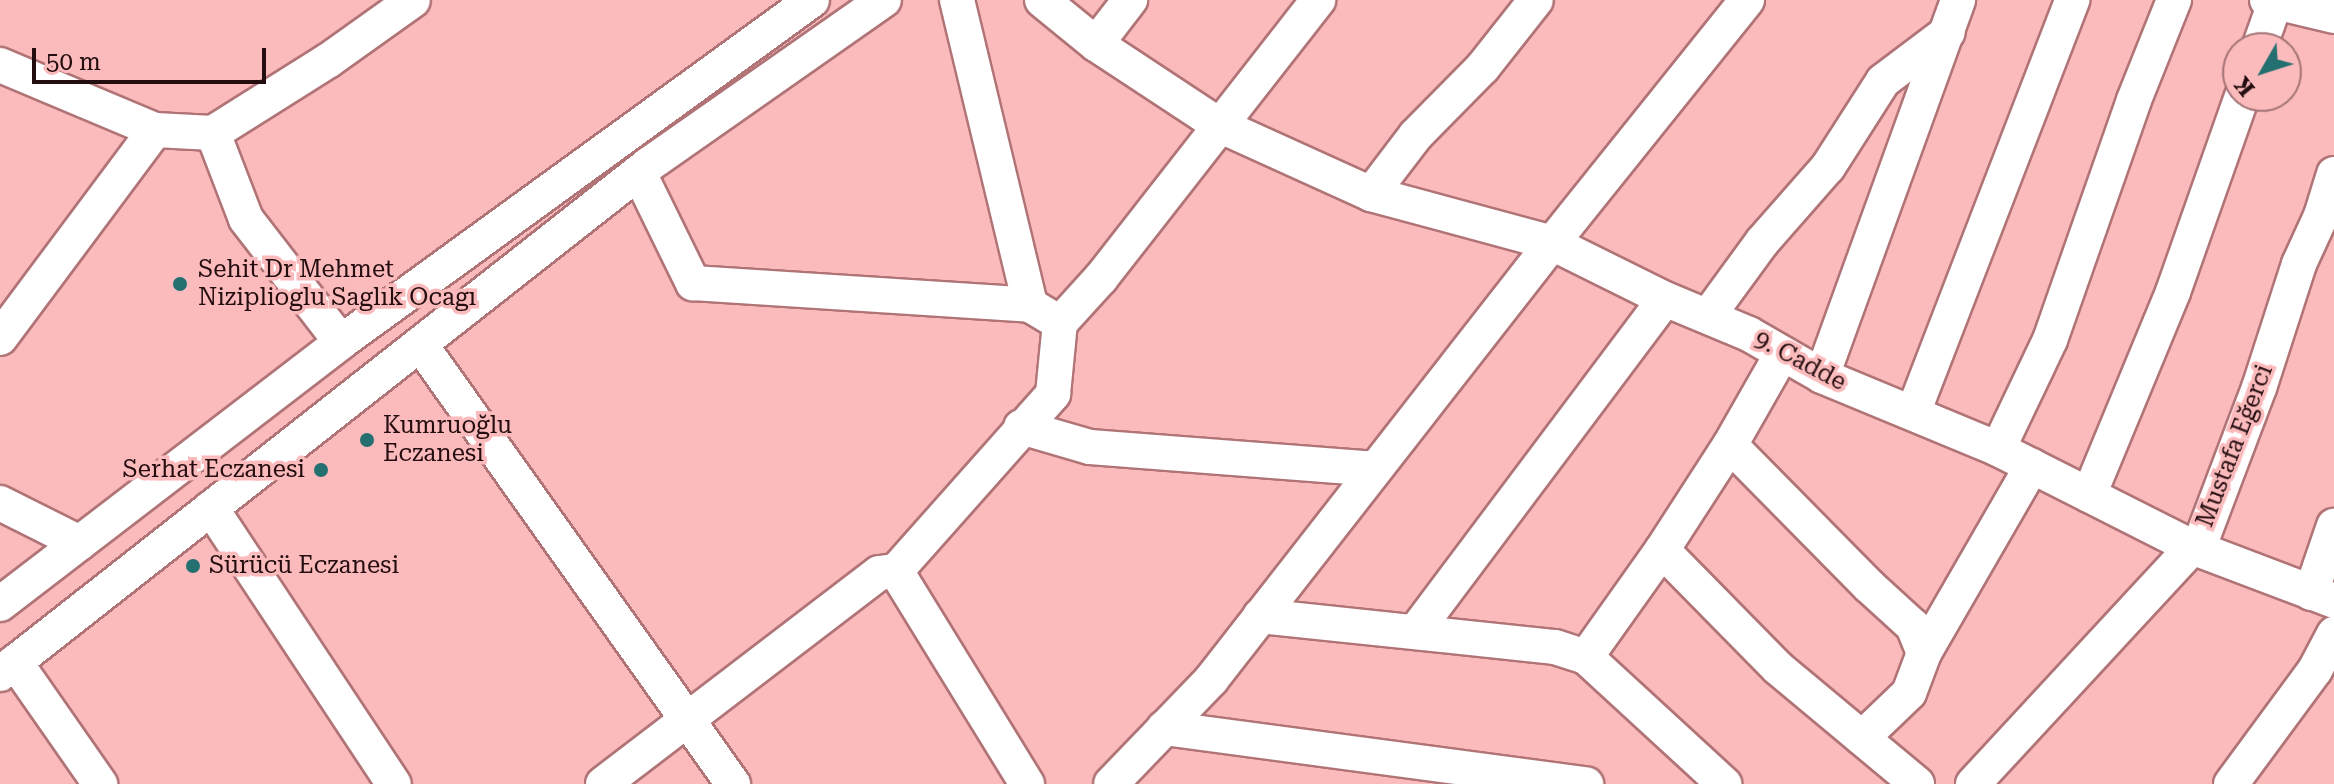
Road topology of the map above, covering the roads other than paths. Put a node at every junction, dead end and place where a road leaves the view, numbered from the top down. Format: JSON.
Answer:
{"nodes":[{"id":1,"x":413,"y":0,"type":"edge"},
{"id":2,"x":812,"y":0,"type":"edge"},
{"id":3,"x":884,"y":0,"type":"edge"},
{"id":4,"x":957,"y":0,"type":"edge"},
{"id":5,"x":1042,"y":0,"type":"edge"},
{"id":6,"x":1130,"y":0,"type":"edge"},
{"id":7,"x":1318,"y":0,"type":"edge"},
{"id":8,"x":1536,"y":0,"type":"edge"},
{"id":9,"x":1747,"y":0,"type":"edge"},
{"id":10,"x":1958,"y":0,"type":"edge"},
{"id":11,"x":2072,"y":0,"type":"edge"},
{"id":12,"x":2174,"y":0,"type":"edge"},
{"id":13,"x":2273,"y":1,"type":"edge"},
{"id":14,"x":2334,"y":16,"type":"edge"},
{"id":15,"x":1948,"y":32,"type":"junction"},
{"id":16,"x":2264,"y":32,"type":"edge"},
{"id":17,"x":1096,"y":44,"type":"junction"},
{"id":18,"x":0,"y":65,"type":"edge"},
{"id":19,"x":2236,"y":112,"type":"edge"},
{"id":20,"x":1219,"y":125,"type":"junction"},
{"id":21,"x":155,"y":130,"type":"junction"},
{"id":22,"x":213,"y":133,"type":"junction"},
{"id":23,"x":639,"y":173,"type":"junction"},
{"id":24,"x":2334,"y":174,"type":"edge"},
{"id":25,"x":1371,"y":194,"type":"junction"},
{"id":26,"x":1552,"y":243,"type":"junction"},
{"id":27,"x":1665,"y":299,"type":"junction"},
{"id":28,"x":1030,"y":305,"type":"junction"},
{"id":29,"x":1708,"y":316,"type":"junction"},
{"id":30,"x":1060,"y":323,"type":"junction"},
{"id":31,"x":0,"y":338,"type":"edge"},
{"id":32,"x":341,"y":342,"type":"junction"},
{"id":33,"x":420,"y":344,"type":"junction"},
{"id":34,"x":1782,"y":354,"type":"junction"},
{"id":35,"x":1822,"y":376,"type":"junction"},
{"id":36,"x":1913,"y":413,"type":"junction"},
{"id":37,"x":1021,"y":427,"type":"junction"},
{"id":38,"x":1730,"y":445,"type":"junction"},
{"id":39,"x":1998,"y":449,"type":"junction"},
{"id":40,"x":2032,"y":466,"type":"junction"},
{"id":41,"x":1373,"y":469,"type":"junction"},
{"id":42,"x":2089,"y":495,"type":"junction"},
{"id":43,"x":0,"y":503,"type":"edge"},
{"id":44,"x":211,"y":508,"type":"junction"},
{"id":45,"x":2334,"y":526,"type":"edge"},
{"id":46,"x":80,"y":543,"type":"junction"},
{"id":47,"x":2192,"y":547,"type":"junction"},
{"id":48,"x":1662,"y":550,"type":"junction"},
{"id":49,"x":896,"y":571,"type":"junction"},
{"id":50,"x":2323,"y":597,"type":"edge"},
{"id":51,"x":0,"y":604,"type":"edge"},
{"id":52,"x":1260,"y":616,"type":"junction"},
{"id":53,"x":1415,"y":632,"type":"junction"},
{"id":54,"x":2334,"y":634,"type":"edge"},
{"id":55,"x":1924,"y":653,"type":"junction"},
{"id":56,"x":1586,"y":657,"type":"junction"},
{"id":57,"x":8,"y":668,"type":"edge"},
{"id":58,"x":690,"y":719,"type":"junction"},
{"id":59,"x":1164,"y":728,"type":"junction"},
{"id":60,"x":1862,"y":738,"type":"junction"},
{"id":61,"x":100,"y":784,"type":"edge"},
{"id":62,"x":394,"y":784,"type":"edge"},
{"id":63,"x":603,"y":784,"type":"edge"},
{"id":64,"x":733,"y":784,"type":"edge"},
{"id":65,"x":1027,"y":784,"type":"edge"},
{"id":66,"x":1111,"y":784,"type":"edge"},
{"id":67,"x":1586,"y":784,"type":"edge"},
{"id":68,"x":1724,"y":784,"type":"edge"},
{"id":69,"x":1917,"y":784,"type":"edge"},
{"id":70,"x":1973,"y":784,"type":"edge"},
{"id":71,"x":2231,"y":784,"type":"edge"}],
"edges":[{"from":1,"to":22,"type":"street"},
{"from":2,"to":32,"type":"street"},
{"from":3,"to":23,"type":"street"},
{"from":4,"to":28,"type":"street"},
{"from":5,"to":17,"type":"street","name":"9. Cadde"},
{"from":6,"to":17,"type":"street"},
{"from":7,"to":20,"type":"street"},
{"from":8,"to":25,"type":"street"},
{"from":9,"to":26,"type":"street"},
{"from":10,"to":15,"type":"street"},
{"from":11,"to":36,"type":"street"},
{"from":12,"to":39,"type":"street"},
{"from":13,"to":14,"type":"street"},
{"from":13,"to":16,"type":"street"},
{"from":15,"to":29,"type":"street"},
{"from":15,"to":35,"type":"street"},
{"from":17,"to":20,"type":"street","name":"9. Cadde"},
{"from":18,"to":21,"type":"street"},
{"from":19,"to":42,"type":"street"},
{"from":20,"to":25,"type":"street","name":"9. Cadde"},
{"from":20,"to":30,"type":"street"},
{"from":21,"to":22,"type":"street"},
{"from":21,"to":31,"type":"street"},
{"from":22,"to":32,"type":"street"},
{"from":23,"to":28,"type":"street"},
{"from":23,"to":33,"type":"street"},
{"from":24,"to":47,"type":"street","name":"Mustafa Eğerci"},
{"from":25,"to":26,"type":"street","name":"9. Cadde"},
{"from":26,"to":27,"type":"street","name":"9. Cadde"},
{"from":26,"to":41,"type":"street"},
{"from":27,"to":29,"type":"street","name":"9. Cadde"},
{"from":27,"to":53,"type":"street"},
{"from":28,"to":30,"type":"street"},
{"from":29,"to":34,"type":"street","name":"9. Cadde"},
{"from":30,"to":37,"type":"street"},
{"from":32,"to":46,"type":"street"},
{"from":33,"to":44,"type":"street"},
{"from":33,"to":58,"type":"street"},
{"from":34,"to":35,"type":"street","name":"9. Cadde"},
{"from":34,"to":38,"type":"street"},
{"from":35,"to":36,"type":"street","name":"9. Cadde"},
{"from":36,"to":39,"type":"street","name":"9. Cadde"},
{"from":37,"to":41,"type":"street"},
{"from":37,"to":49,"type":"street"},
{"from":38,"to":48,"type":"street"},
{"from":38,"to":55,"type":"street"},
{"from":39,"to":40,"type":"street","name":"9. Cadde"},
{"from":40,"to":42,"type":"street","name":"9. Cadde"},
{"from":40,"to":55,"type":"street"},
{"from":41,"to":52,"type":"street"},
{"from":42,"to":47,"type":"street","name":"9. Cadde"},
{"from":43,"to":46,"type":"street"},
{"from":44,"to":57,"type":"street"},
{"from":44,"to":62,"type":"street"},
{"from":45,"to":50,"type":"street"},
{"from":46,"to":51,"type":"street"},
{"from":47,"to":50,"type":"street","name":"9. Cadde"},
{"from":47,"to":70,"type":"street","name":"Mustafa Eğerci"},
{"from":48,"to":56,"type":"street"},
{"from":48,"to":60,"type":"street"},
{"from":49,"to":58,"type":"street"},
{"from":49,"to":65,"type":"street"},
{"from":52,"to":53,"type":"street"},
{"from":52,"to":59,"type":"street"},
{"from":53,"to":56,"type":"street"},
{"from":54,"to":71,"type":"street"},
{"from":55,"to":60,"type":"street"},
{"from":56,"to":68,"type":"street"},
{"from":57,"to":61,"type":"street"},
{"from":58,"to":63,"type":"street"},
{"from":58,"to":64,"type":"street"},
{"from":59,"to":66,"type":"street"},
{"from":59,"to":67,"type":"street"},
{"from":60,"to":69,"type":"street"}]}
